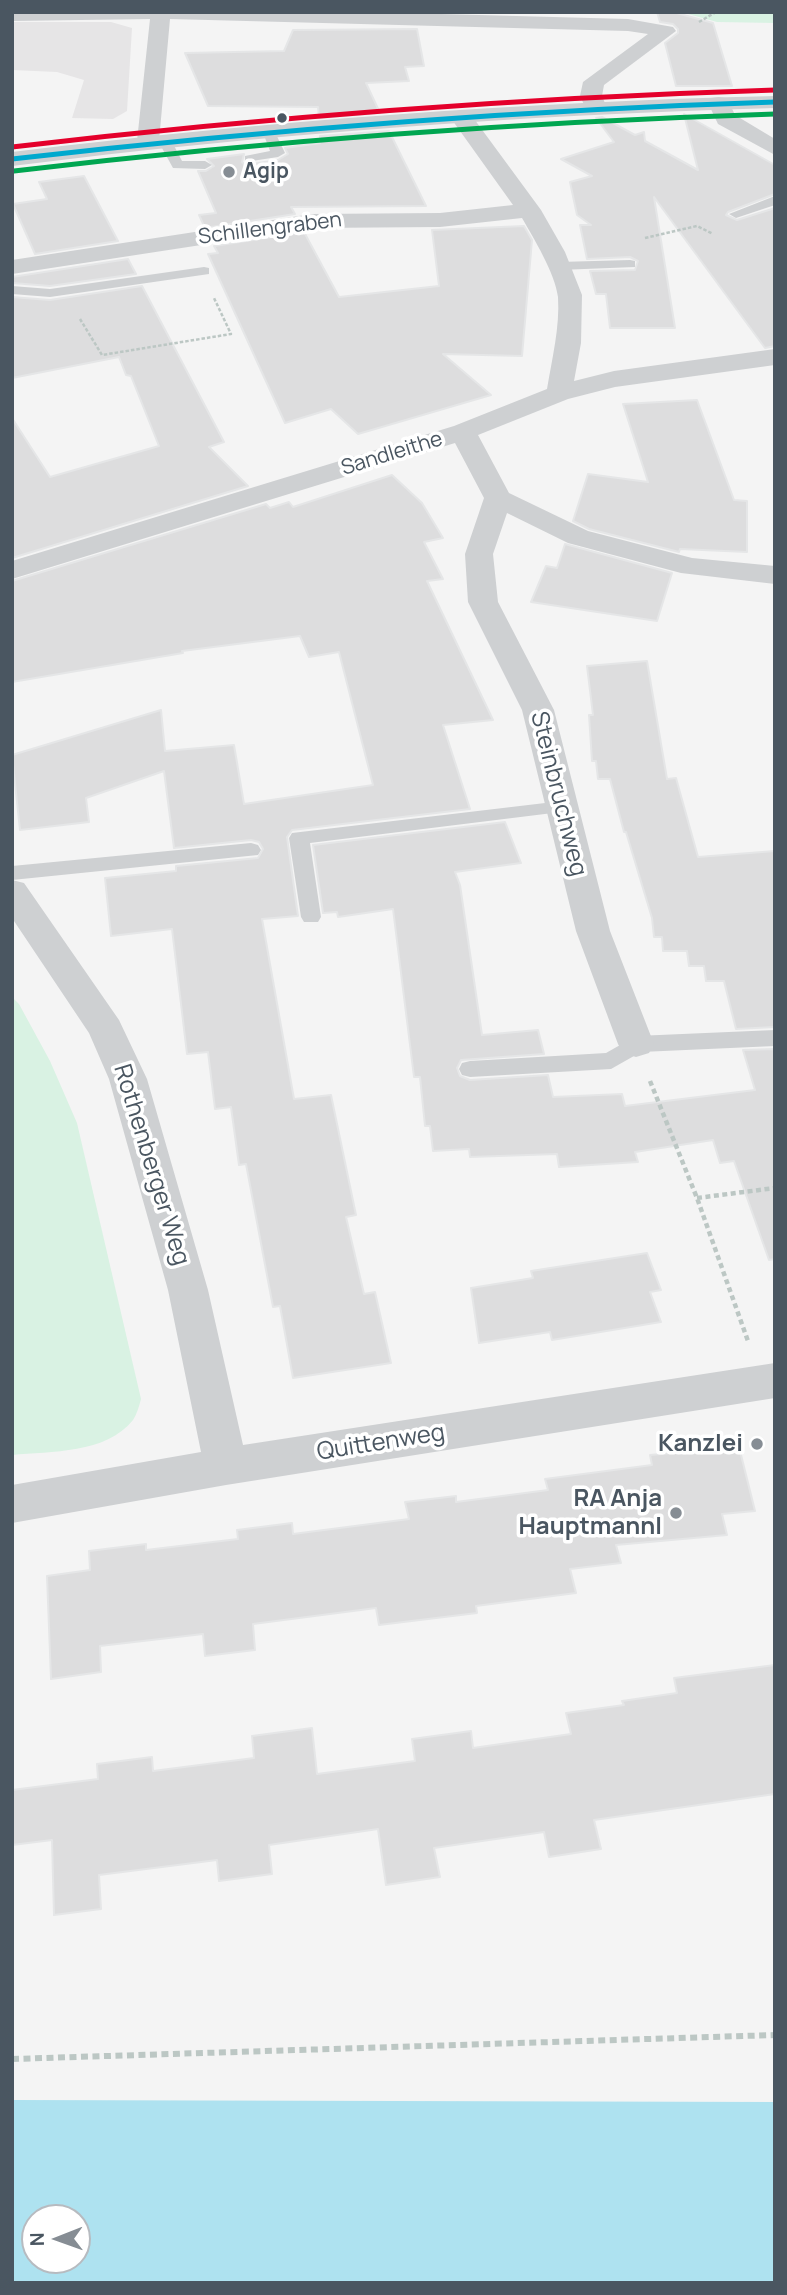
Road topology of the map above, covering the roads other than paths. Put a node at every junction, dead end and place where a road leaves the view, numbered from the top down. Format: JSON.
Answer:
{"nodes":[{"id":1,"x":161,"y":13,"type":"edge"},
{"id":2,"x":12,"y":15,"type":"edge"},
{"id":3,"x":775,"y":102,"type":"edge"},
{"id":4,"x":719,"y":103,"type":"junction"},
{"id":5,"x":596,"y":108,"type":"junction"},
{"id":6,"x":461,"y":117,"type":"junction"},
{"id":7,"x":268,"y":130,"type":"junction"},
{"id":8,"x":156,"y":140,"type":"junction"},
{"id":9,"x":775,"y":148,"type":"edge"},
{"id":10,"x":12,"y":159,"type":"edge"},
{"id":11,"x":250,"y":159,"type":"dead end"},
{"id":12,"x":205,"y":165,"type":"dead end"},
{"id":13,"x":775,"y":200,"type":"edge"},
{"id":14,"x":528,"y":210,"type":"junction"},
{"id":15,"x":736,"y":214,"type":"road end"},
{"id":16,"x":630,"y":264,"type":"road end"},
{"id":17,"x":559,"y":266,"type":"junction"},
{"id":18,"x":12,"y":267,"type":"edge"},
{"id":19,"x":204,"y":271,"type":"dead end"},
{"id":20,"x":12,"y":290,"type":"edge"},
{"id":21,"x":775,"y":357,"type":"edge"},
{"id":22,"x":559,"y":393,"type":"junction"},
{"id":23,"x":463,"y":432,"type":"junction"},
{"id":24,"x":498,"y":498,"type":"junction"},
{"id":25,"x":12,"y":570,"type":"edge"},
{"id":26,"x":775,"y":575,"type":"edge"},
{"id":27,"x":562,"y":807,"type":"junction"},
{"id":28,"x":251,"y":850,"type":"dead end"},
{"id":29,"x":12,"y":873,"type":"edge"},
{"id":30,"x":19,"y":911,"type":"edge"},
{"id":31,"x":311,"y":917,"type":"dead end"},
{"id":32,"x":775,"y":1038,"type":"edge"},
{"id":33,"x":636,"y":1044,"type":"junction"},
{"id":34,"x":470,"y":1069,"type":"dead end"},
{"id":35,"x":762,"y":1382,"type":"edge"},
{"id":36,"x":226,"y":1466,"type":"junction"},
{"id":37,"x":12,"y":1504,"type":"edge"}],
"edges":[{"from":1,"to":2,"type":"street"},
{"from":1,"to":5,"type":"street"},
{"from":1,"to":8,"type":"street"},
{"from":3,"to":4,"type":"street"},
{"from":4,"to":5,"type":"street"},
{"from":4,"to":9,"type":"street"},
{"from":5,"to":6,"type":"street"},
{"from":6,"to":7,"type":"street"},
{"from":6,"to":14,"type":"street"},
{"from":7,"to":8,"type":"street"},
{"from":7,"to":11,"type":"lane"},
{"from":8,"to":10,"type":"street"},
{"from":8,"to":12,"type":"lane"},
{"from":13,"to":15,"type":"lane"},
{"from":14,"to":17,"type":"street"},
{"from":14,"to":18,"type":"street","name":"Schillengraben"},
{"from":16,"to":17,"type":"lane"},
{"from":17,"to":22,"type":"street"},
{"from":19,"to":20,"type":"lane","name":"Schillengraben"},
{"from":21,"to":22,"type":"street","name":"Sandleithe"},
{"from":22,"to":23,"type":"street","name":"Sandleithe"},
{"from":23,"to":24,"type":"street"},
{"from":23,"to":25,"type":"street","name":"Sandleithe"},
{"from":24,"to":26,"type":"street"},
{"from":24,"to":27,"type":"street","name":"Steinbruchweg"},
{"from":27,"to":31,"type":"lane"},
{"from":27,"to":33,"type":"street","name":"Steinbruchweg"},
{"from":28,"to":29,"type":"lane"},
{"from":30,"to":36,"type":"street","name":"Rothenberger Weg"},
{"from":32,"to":33,"type":"lane"},
{"from":33,"to":34,"type":"lane"},
{"from":35,"to":36,"type":"street","name":"Quittenweg"},
{"from":36,"to":37,"type":"street","name":"Quittenweg"}]}
